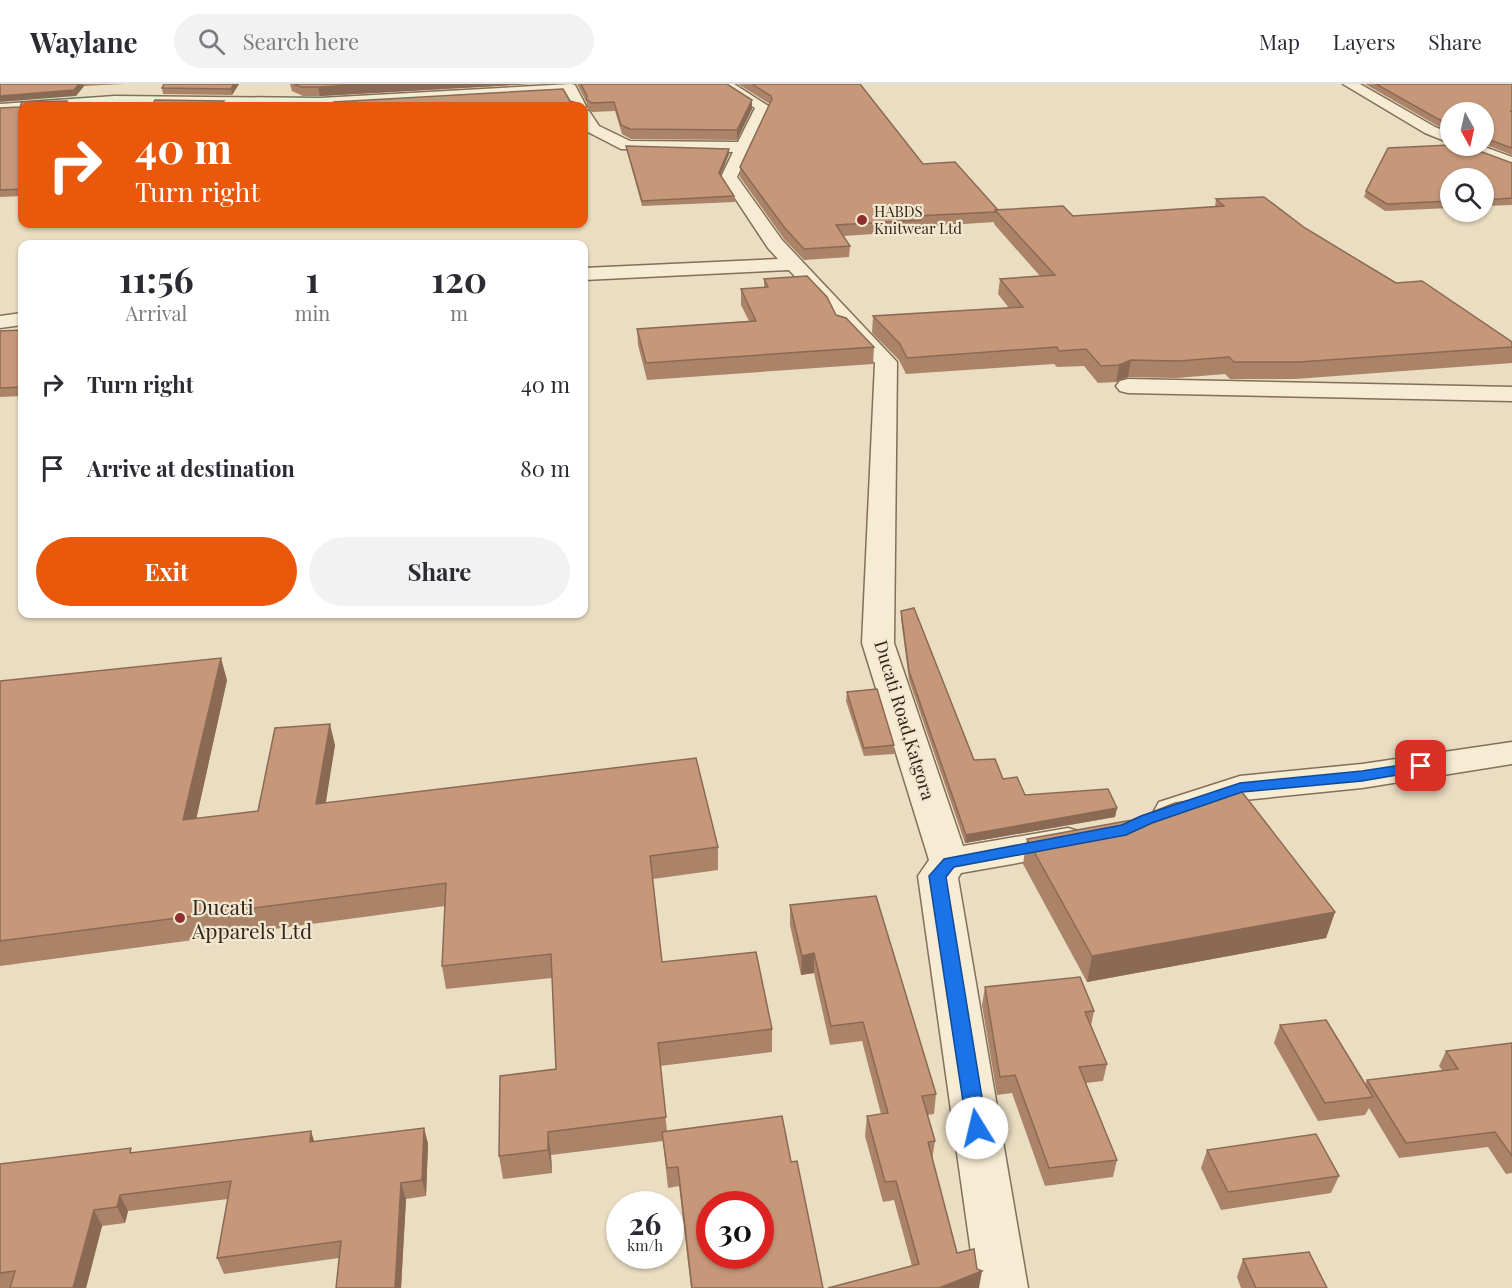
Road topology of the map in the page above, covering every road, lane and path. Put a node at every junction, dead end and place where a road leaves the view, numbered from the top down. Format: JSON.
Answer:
{"nodes":[{"id":1,"x":724,"y":84,"type":"edge"},
{"id":2,"x":1350,"y":84,"type":"edge"},
{"id":3,"x":86,"y":102,"type":"edge"},
{"id":4,"x":320,"y":102,"type":"edge"},
{"id":5,"x":320,"y":102,"type":"edge"},
{"id":6,"x":577,"y":102,"type":"edge"},
{"id":7,"x":18,"y":107,"type":"edge"},
{"id":8,"x":0,"y":108,"type":"edge"},
{"id":9,"x":588,"y":121,"type":"edge"},
{"id":10,"x":1440,"y":134,"type":"edge"},
{"id":11,"x":743,"y":147,"type":"junction"},
{"id":12,"x":1494,"y":156,"type":"edge"},
{"id":13,"x":1512,"y":163,"type":"edge"},
{"id":14,"x":794,"y":264,"type":"junction"},
{"id":15,"x":588,"y":274,"type":"edge"},
{"id":16,"x":1128,"y":386,"type":"edge"},
{"id":17,"x":1512,"y":394,"type":"edge"},
{"id":18,"x":1512,"y":753,"type":"edge"},
{"id":19,"x":1136,"y":825,"type":"edge"},
{"id":20,"x":1096,"y":836,"type":"edge"},
{"id":21,"x":949,"y":862,"type":"junction"},
{"id":22,"x":1002,"y":1288,"type":"edge"}],
"edges":[{"from":1,"to":11,"type":"street","name":"Ducati Road,Katgora"},
{"from":2,"to":10,"type":"street"},
{"from":3,"to":5,"type":"street"},
{"from":4,"to":6,"type":"street"},
{"from":7,"to":8,"type":"street"},
{"from":9,"to":11,"type":"street"},
{"from":11,"to":14,"type":"street","name":"Ducati Road,Katgora"},
{"from":12,"to":13,"type":"street"},
{"from":14,"to":15,"type":"street"},
{"from":14,"to":21,"type":"street","name":"Ducati Road,Katgora"},
{"from":16,"to":17,"type":"street"},
{"from":18,"to":19,"type":"street"},
{"from":20,"to":21,"type":"street"},
{"from":21,"to":22,"type":"street"}]}
